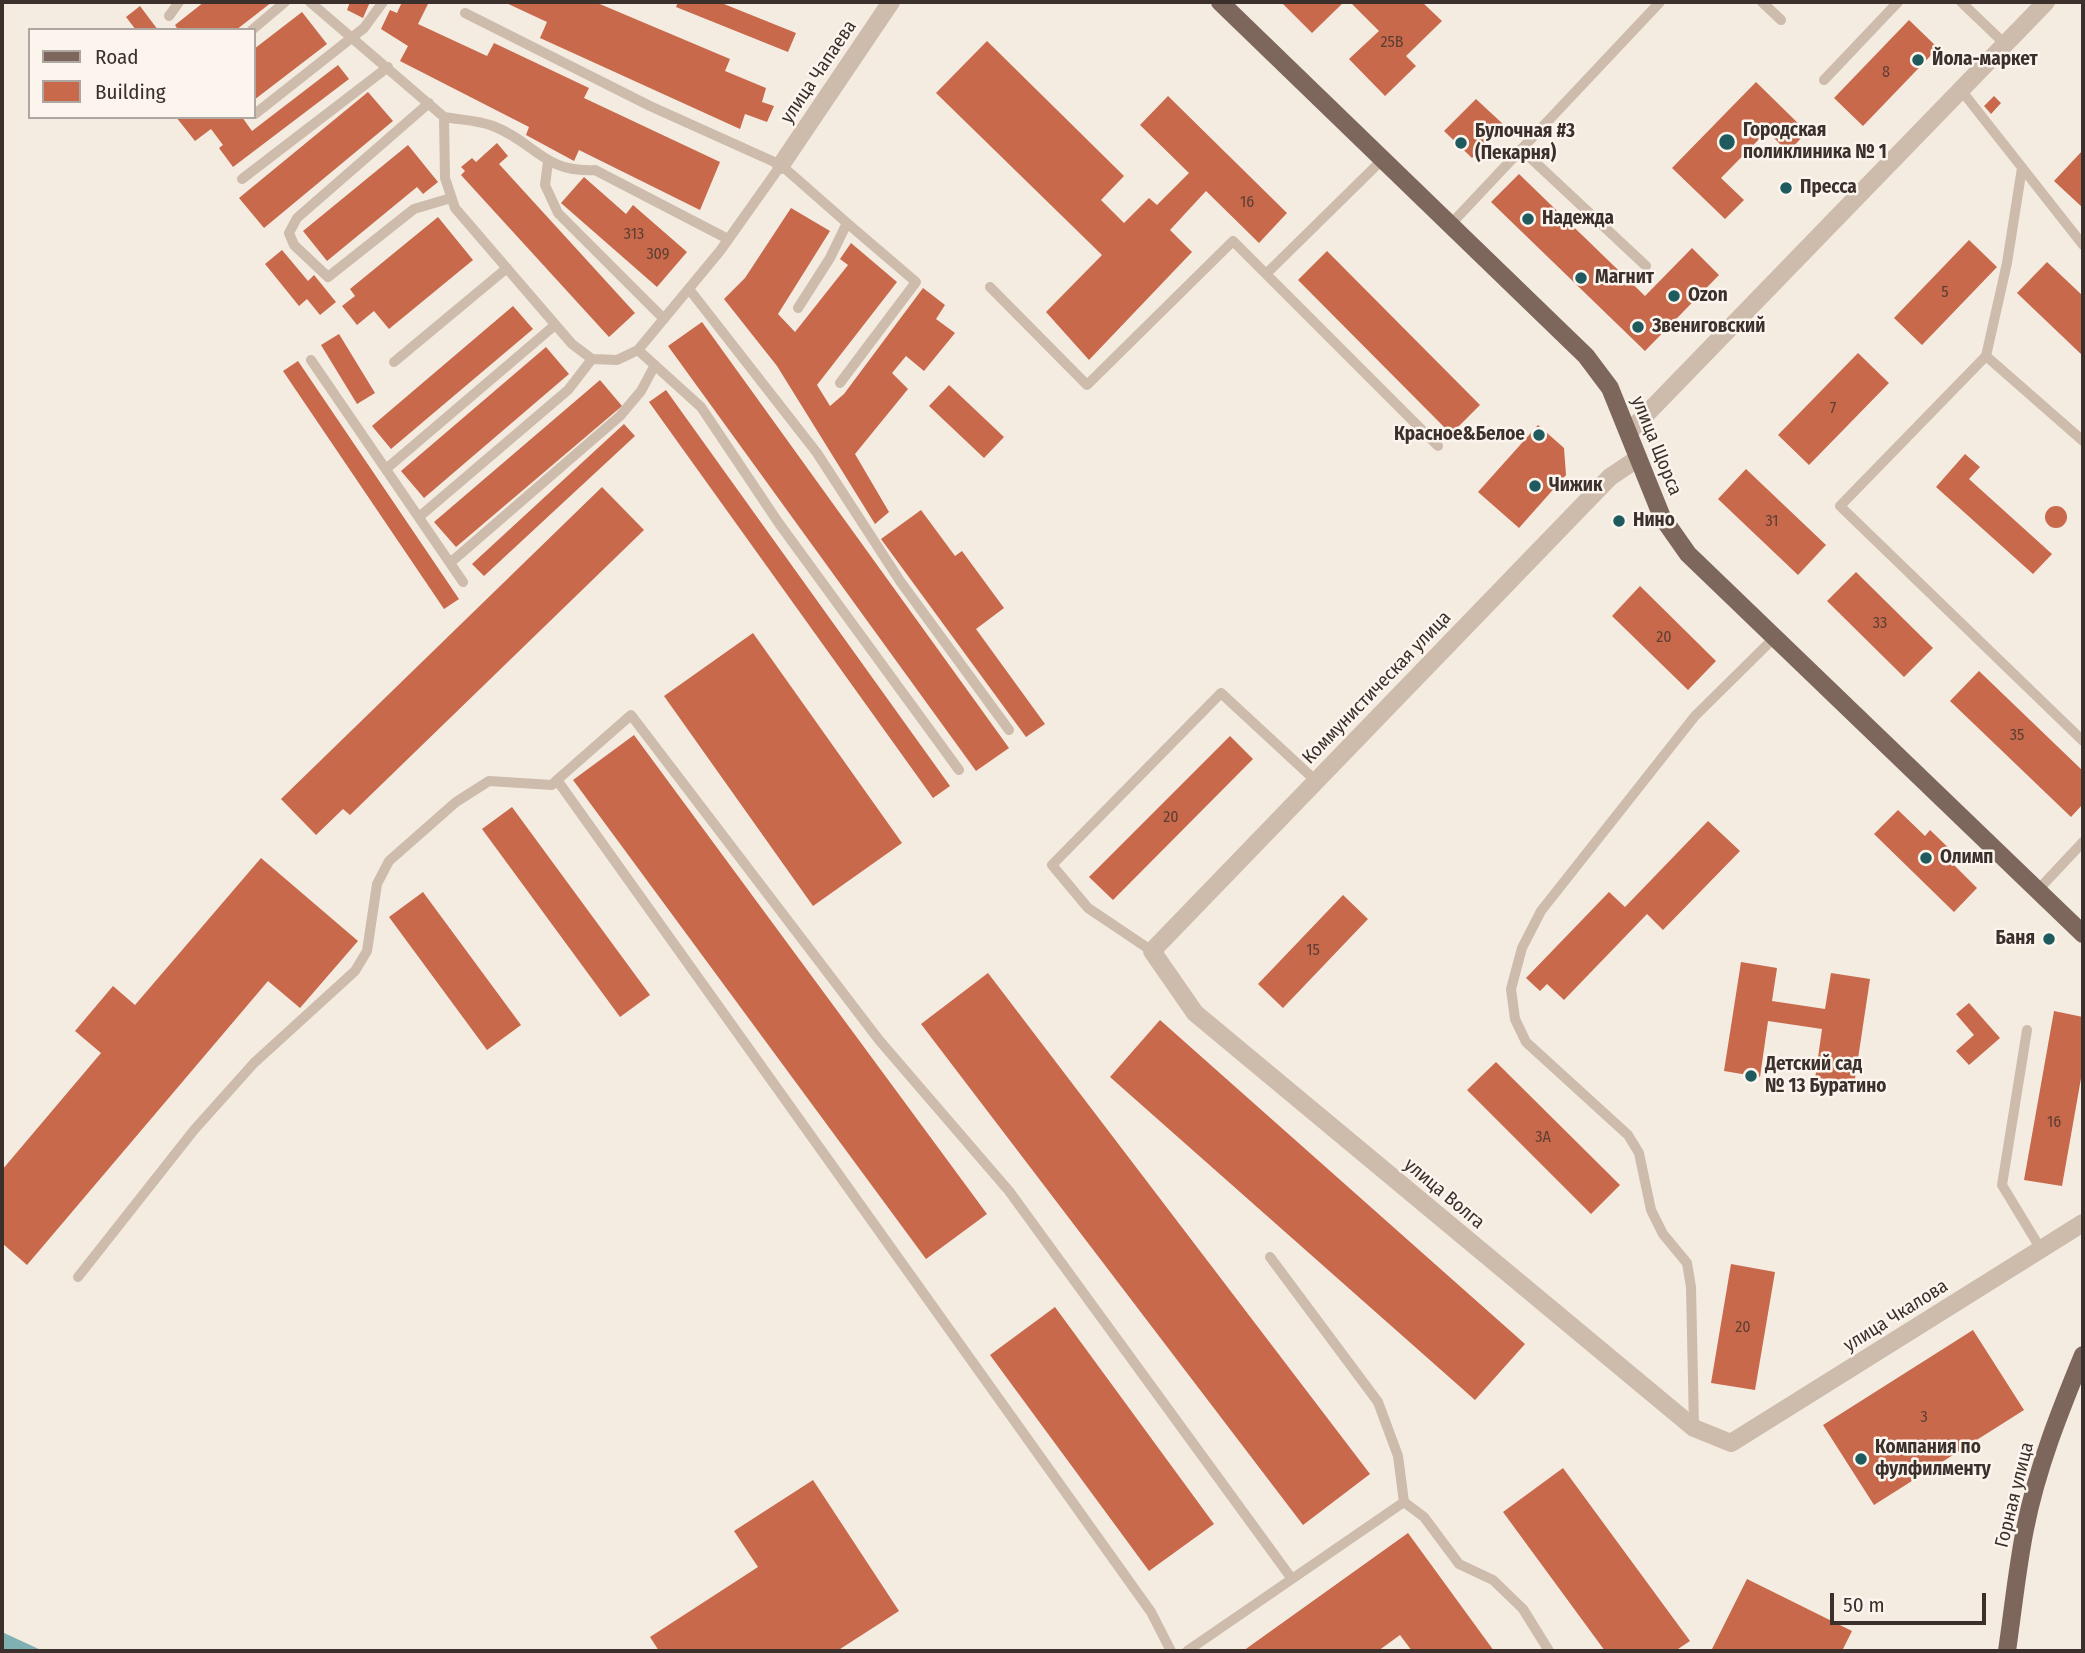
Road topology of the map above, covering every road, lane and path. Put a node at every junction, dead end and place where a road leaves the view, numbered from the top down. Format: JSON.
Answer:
{"nodes":[{"id":1,"x":179,"y":2,"type":"edge"},
{"id":2,"x":285,"y":2,"type":"edge"},
{"id":3,"x":310,"y":2,"type":"edge"},
{"id":4,"x":383,"y":2,"type":"edge"},
{"id":5,"x":891,"y":2,"type":"edge"},
{"id":6,"x":1660,"y":2,"type":"edge"},
{"id":7,"x":1762,"y":2,"type":"edge"},
{"id":8,"x":1898,"y":2,"type":"edge"},
{"id":9,"x":1961,"y":2,"type":"edge"},
{"id":10,"x":2046,"y":2,"type":"edge"},
{"id":11,"x":1229,"y":5,"type":"edge"},
{"id":12,"x":465,"y":13,"type":"dead end"},
{"id":13,"x":169,"y":16,"type":"dead end"},
{"id":14,"x":1781,"y":20,"type":"dead end"},
{"id":15,"x":255,"y":28,"type":"edge"},
{"id":16,"x":352,"y":38,"type":"junction"},
{"id":17,"x":2005,"y":44,"type":"junction"},
{"id":18,"x":388,"y":67,"type":"junction"},
{"id":19,"x":1824,"y":80,"type":"dead end"},
{"id":20,"x":1961,"y":90,"type":"junction"},
{"id":21,"x":429,"y":103,"type":"junction"},
{"id":22,"x":256,"y":113,"type":"edge"},
{"id":23,"x":444,"y":117,"type":"junction"},
{"id":24,"x":1521,"y":149,"type":"junction"},
{"id":25,"x":1382,"y":159,"type":"junction"},
{"id":26,"x":548,"y":162,"type":"junction"},
{"id":27,"x":781,"y":165,"type":"junction"},
{"id":28,"x":2022,"y":167,"type":"junction"},
{"id":29,"x":242,"y":179,"type":"dead end"},
{"id":30,"x":451,"y":198,"type":"junction"},
{"id":31,"x":847,"y":223,"type":"junction"},
{"id":32,"x":1450,"y":225,"type":"junction"},
{"id":33,"x":728,"y":239,"type":"junction"},
{"id":34,"x":2083,"y":246,"type":"edge"},
{"id":35,"x":1646,"y":266,"type":"dead end"},
{"id":36,"x":507,"y":268,"type":"junction"},
{"id":37,"x":1266,"y":274,"type":"junction"},
{"id":38,"x":990,"y":287,"type":"dead end"},
{"id":39,"x":689,"y":289,"type":"junction"},
{"id":40,"x":798,"y":308,"type":"dead end"},
{"id":41,"x":664,"y":319,"type":"junction"},
{"id":42,"x":555,"y":325,"type":"junction"},
{"id":43,"x":638,"y":350,"type":"junction"},
{"id":44,"x":1986,"y":356,"type":"junction"},
{"id":45,"x":592,"y":359,"type":"junction"},
{"id":46,"x":311,"y":360,"type":"dead end"},
{"id":47,"x":394,"y":362,"type":"dead end"},
{"id":48,"x":655,"y":365,"type":"junction"},
{"id":49,"x":840,"y":383,"type":"dead end"},
{"id":50,"x":1629,"y":432,"type":"junction"},
{"id":51,"x":2083,"y":441,"type":"edge"},
{"id":52,"x":1438,"y":446,"type":"dead end"},
{"id":53,"x":1637,"y":459,"type":"junction"},
{"id":54,"x":386,"y":469,"type":"junction"},
{"id":55,"x":419,"y":517,"type":"junction"},
{"id":56,"x":450,"y":563,"type":"junction"},
{"id":57,"x":463,"y":582,"type":"dead end"},
{"id":58,"x":1775,"y":637,"type":"junction"},
{"id":59,"x":1009,"y":730,"type":"dead end"},
{"id":60,"x":2083,"y":741,"type":"edge"},
{"id":61,"x":959,"y":770,"type":"dead end"},
{"id":62,"x":557,"y":780,"type":"junction"},
{"id":63,"x":1316,"y":781,"type":"junction"},
{"id":64,"x":2083,"y":842,"type":"edge"},
{"id":65,"x":2038,"y":890,"type":"junction"},
{"id":66,"x":2083,"y":934,"type":"edge"},
{"id":67,"x":1152,"y":951,"type":"junction"},
{"id":68,"x":2027,"y":1030,"type":"dead end"},
{"id":69,"x":2083,"y":1223,"type":"edge"},
{"id":70,"x":2042,"y":1251,"type":"junction"},
{"id":71,"x":1270,"y":1257,"type":"dead end"},
{"id":72,"x":78,"y":1277,"type":"dead end"},
{"id":73,"x":2083,"y":1355,"type":"edge"},
{"id":74,"x":1694,"y":1428,"type":"junction"},
{"id":75,"x":1731,"y":1443,"type":"joint"},
{"id":76,"x":1404,"y":1502,"type":"junction"},
{"id":77,"x":1292,"y":1579,"type":"junction"},
{"id":78,"x":1171,"y":1651,"type":"edge"},
{"id":79,"x":1187,"y":1651,"type":"edge"},
{"id":80,"x":1549,"y":1651,"type":"edge"},
{"id":81,"x":2007,"y":1651,"type":"edge"}],
"edges":[{"from":1,"to":13,"type":"lane"},
{"from":2,"to":15,"type":"lane"},
{"from":3,"to":16,"type":"lane"},
{"from":4,"to":16,"type":"lane"},
{"from":5,"to":27,"type":"street","name":"улица Чапаева"},
{"from":6,"to":24,"type":"lane"},
{"from":7,"to":14,"type":"lane"},
{"from":8,"to":19,"type":"lane"},
{"from":9,"to":17,"type":"lane"},
{"from":10,"to":17,"type":"street"},
{"from":11,"to":25,"type":"main road","name":"улица Щорса"},
{"from":12,"to":27,"type":"lane"},
{"from":16,"to":18,"type":"lane"},
{"from":16,"to":22,"type":"lane"},
{"from":17,"to":20,"type":"street"},
{"from":18,"to":21,"type":"lane"},
{"from":18,"to":29,"type":"lane"},
{"from":20,"to":28,"type":"lane"},
{"from":20,"to":50,"type":"street"},
{"from":21,"to":23,"type":"lane"},
{"from":21,"to":30,"type":"lane"},
{"from":23,"to":26,"type":"lane"},
{"from":23,"to":30,"type":"lane"},
{"from":24,"to":32,"type":"lane"},
{"from":24,"to":35,"type":"lane"},
{"from":25,"to":32,"type":"main road","name":"улица Щорса"},
{"from":25,"to":37,"type":"lane"},
{"from":26,"to":33,"type":"lane"},
{"from":26,"to":41,"type":"lane"},
{"from":27,"to":31,"type":"lane"},
{"from":27,"to":33,"type":"lane"},
{"from":28,"to":34,"type":"lane"},
{"from":28,"to":44,"type":"lane"},
{"from":30,"to":36,"type":"lane"},
{"from":31,"to":40,"type":"lane"},
{"from":31,"to":49,"type":"lane"},
{"from":32,"to":50,"type":"main road","name":"улица Щорса"},
{"from":33,"to":39,"type":"lane"},
{"from":36,"to":42,"type":"lane"},
{"from":36,"to":47,"type":"lane"},
{"from":37,"to":38,"type":"lane"},
{"from":37,"to":52,"type":"lane"},
{"from":39,"to":41,"type":"lane"},
{"from":39,"to":59,"type":"lane"},
{"from":41,"to":43,"type":"lane"},
{"from":42,"to":45,"type":"lane"},
{"from":42,"to":54,"type":"lane"},
{"from":43,"to":45,"type":"lane"},
{"from":43,"to":48,"type":"lane"},
{"from":44,"to":51,"type":"lane"},
{"from":44,"to":60,"type":"lane"},
{"from":45,"to":55,"type":"lane"},
{"from":46,"to":54,"type":"lane"},
{"from":48,"to":56,"type":"lane"},
{"from":48,"to":61,"type":"lane"},
{"from":50,"to":53,"type":"main road","name":"улица Щорса"},
{"from":53,"to":58,"type":"main road","name":"улица Щорса"},
{"from":53,"to":63,"type":"street","name":"Коммунистическая улица"},
{"from":54,"to":55,"type":"lane"},
{"from":55,"to":56,"type":"lane"},
{"from":56,"to":57,"type":"lane"},
{"from":58,"to":65,"type":"main road","name":"улица Щорса"},
{"from":58,"to":74,"type":"lane"},
{"from":62,"to":72,"type":"lane"},
{"from":62,"to":77,"type":"lane"},
{"from":62,"to":78,"type":"lane"},
{"from":63,"to":67,"type":"street","name":"Коммунистическая улица"},
{"from":63,"to":67,"type":"lane"},
{"from":64,"to":65,"type":"lane"},
{"from":65,"to":66,"type":"main road","name":"улица Щорса"},
{"from":67,"to":74,"type":"street","name":"улица Волга"},
{"from":68,"to":70,"type":"lane"},
{"from":69,"to":70,"type":"street","name":"улица Чкалова"},
{"from":70,"to":75,"type":"street","name":"улица Чкалова"},
{"from":71,"to":76,"type":"lane"},
{"from":73,"to":81,"type":"main road","name":"Горная улица"},
{"from":74,"to":75,"type":"street","name":"улица Волга"},
{"from":76,"to":77,"type":"lane"},
{"from":76,"to":80,"type":"lane"},
{"from":77,"to":79,"type":"lane"}]}
